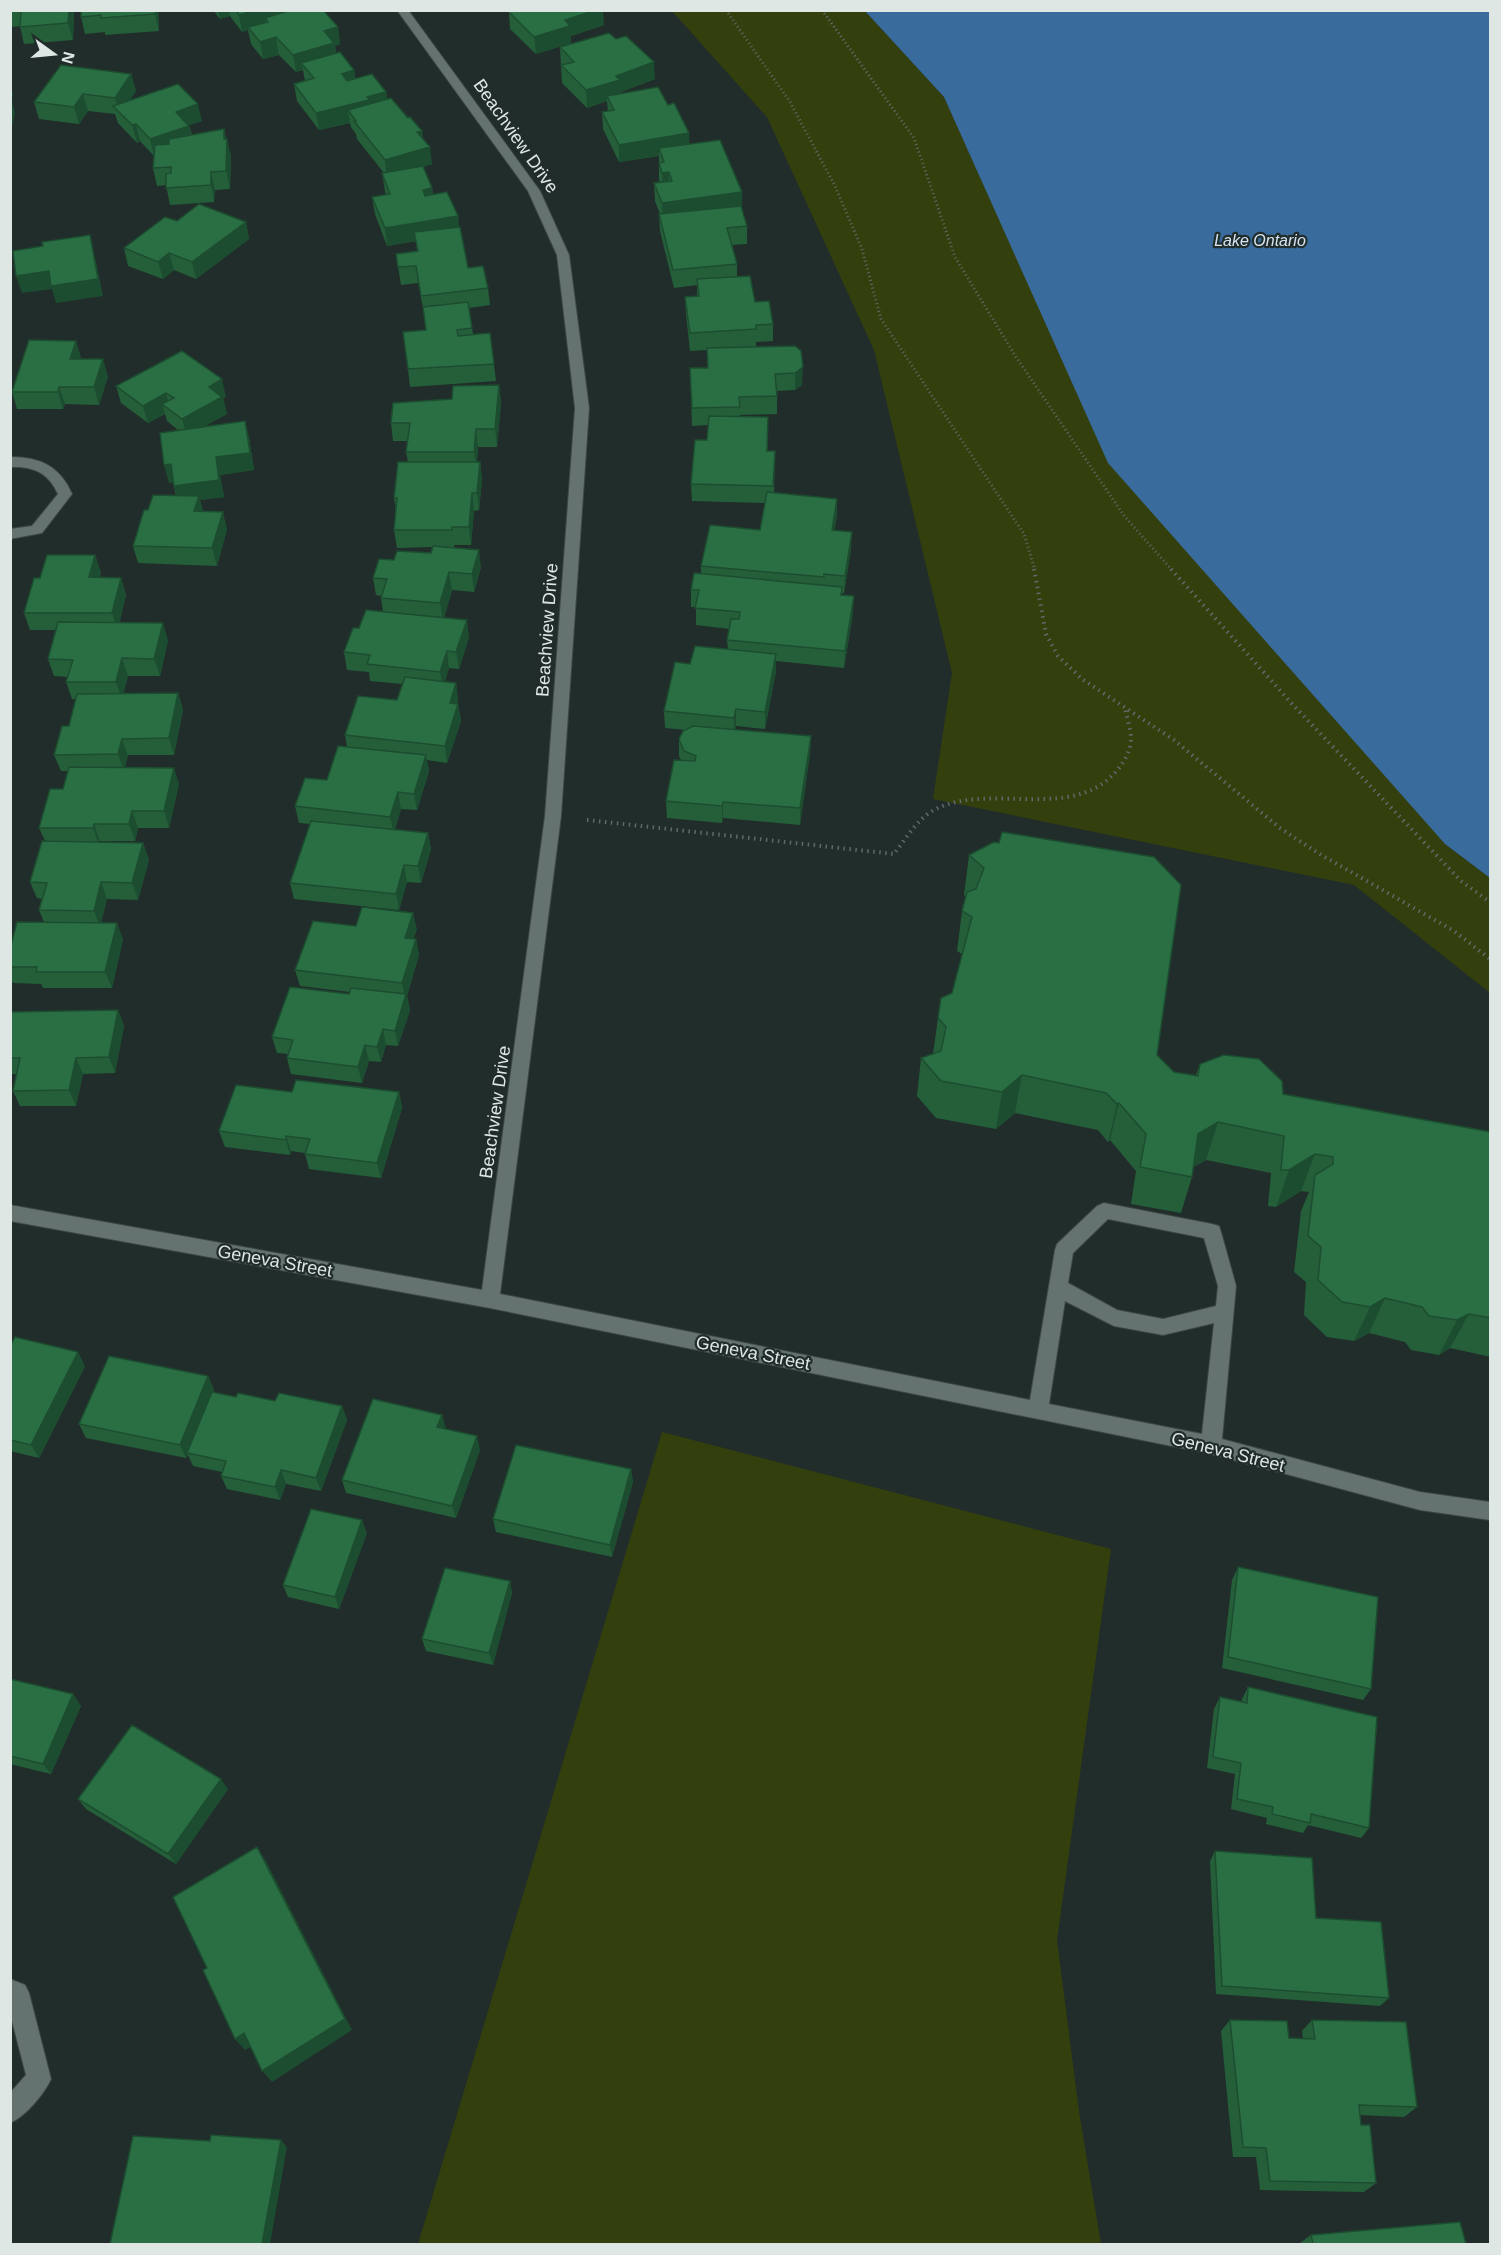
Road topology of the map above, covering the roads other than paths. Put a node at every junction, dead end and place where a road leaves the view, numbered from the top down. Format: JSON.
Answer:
{"nodes":[{"id":1,"x":402,"y":10,"type":"edge"},
{"id":2,"x":10,"y":462,"type":"edge"},
{"id":3,"x":10,"y":534,"type":"edge"},
{"id":4,"x":10,"y":1214,"type":"edge"},
{"id":5,"x":1058,"y":1287,"type":"junction"},
{"id":6,"x":490,"y":1300,"type":"junction"},
{"id":7,"x":1223,"y":1312,"type":"junction"},
{"id":8,"x":1038,"y":1411,"type":"junction"},
{"id":9,"x":1211,"y":1445,"type":"junction"},
{"id":10,"x":1491,"y":1511,"type":"edge"},
{"id":11,"x":10,"y":1990,"type":"edge"},
{"id":12,"x":10,"y":2111,"type":"edge"}],
"edges":[{"from":1,"to":6,"type":"street","name":"Beachview Drive"},
{"from":2,"to":3,"type":"street"},
{"from":4,"to":6,"type":"street","name":"Geneva Street"},
{"from":5,"to":7,"type":"street"},
{"from":5,"to":7,"type":"street"},
{"from":5,"to":8,"type":"street"},
{"from":6,"to":8,"type":"street","name":"Geneva Street"},
{"from":7,"to":9,"type":"street"},
{"from":8,"to":9,"type":"street","name":"Geneva Street"},
{"from":9,"to":10,"type":"street","name":"Geneva Street"},
{"from":11,"to":12,"type":"street"}]}
